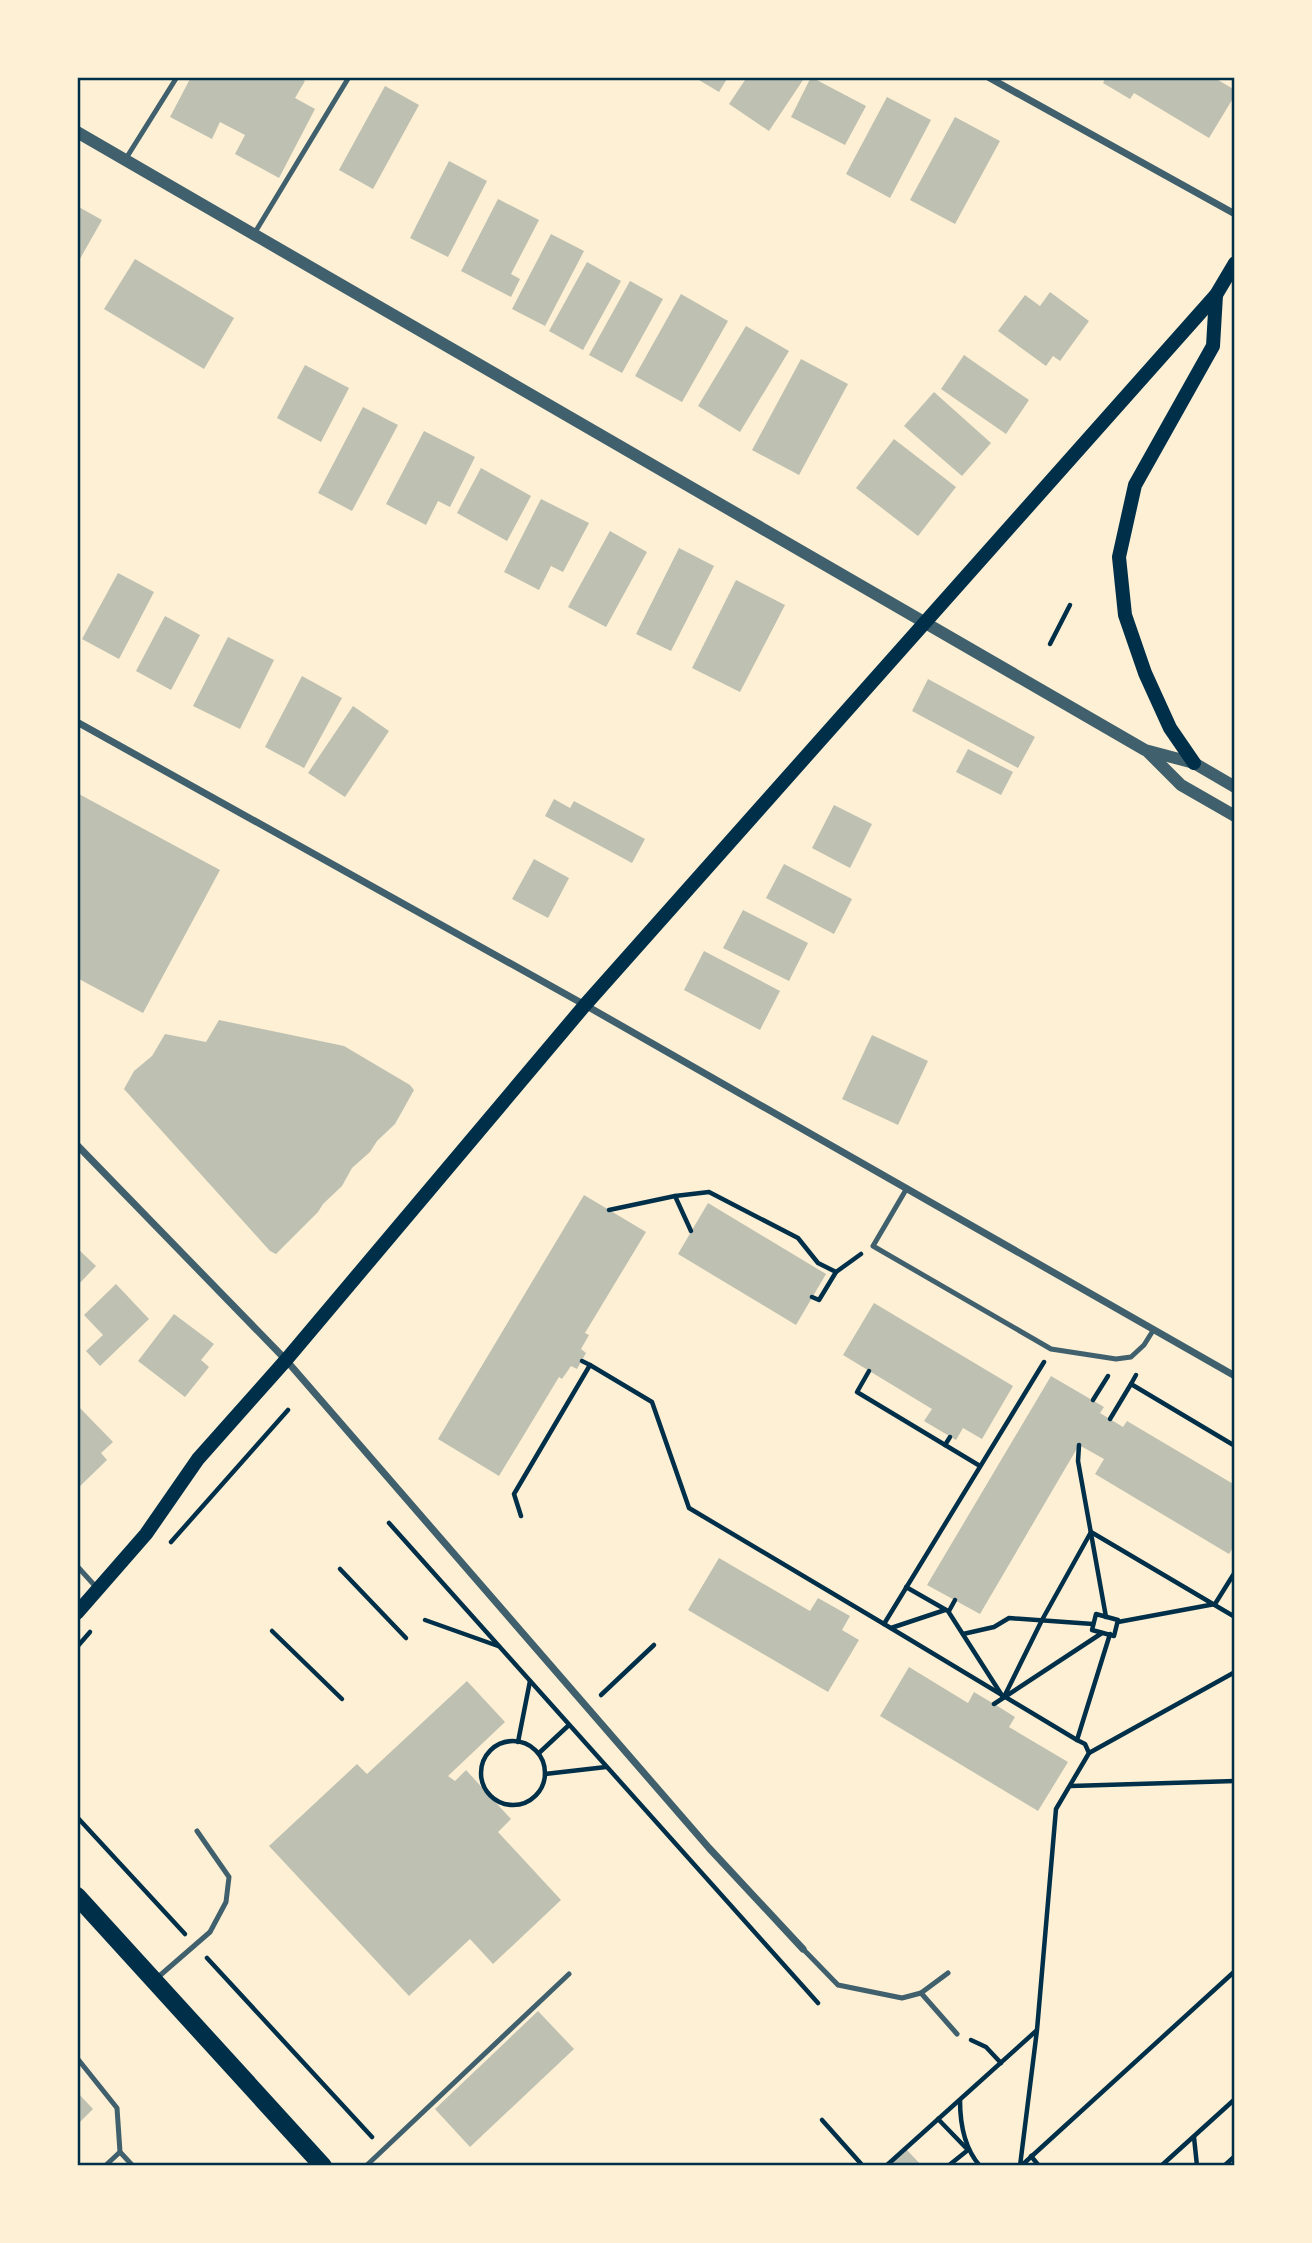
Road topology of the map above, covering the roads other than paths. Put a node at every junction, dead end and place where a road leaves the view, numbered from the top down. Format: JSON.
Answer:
{"nodes":[{"id":1,"x":177,"y":77,"type":"edge"},
{"id":2,"x":349,"y":77,"type":"edge"},
{"id":3,"x":988,"y":77,"type":"edge"},
{"id":4,"x":77,"y":132,"type":"edge"},
{"id":5,"x":125,"y":160,"type":"junction"},
{"id":6,"x":1235,"y":214,"type":"edge"},
{"id":7,"x":254,"y":234,"type":"junction"},
{"id":8,"x":1235,"y":263,"type":"edge"},
{"id":9,"x":1216,"y":295,"type":"junction"},
{"id":10,"x":924,"y":623,"type":"junction"},
{"id":11,"x":77,"y":722,"type":"edge"},
{"id":12,"x":1145,"y":750,"type":"junction"},
{"id":13,"x":1194,"y":764,"type":"junction"},
{"id":14,"x":1235,"y":787,"type":"edge"},
{"id":15,"x":1235,"y":816,"type":"edge"},
{"id":16,"x":585,"y":1005,"type":"junction"},
{"id":17,"x":77,"y":1145,"type":"edge"},
{"id":18,"x":907,"y":1188,"type":"junction"},
{"id":19,"x":1154,"y":1329,"type":"junction"},
{"id":20,"x":286,"y":1360,"type":"junction"},
{"id":21,"x":1235,"y":1376,"type":"edge"},
{"id":22,"x":77,"y":1566,"type":"edge"},
{"id":23,"x":98,"y":1589,"type":"junction"},
{"id":24,"x":77,"y":1613,"type":"edge"},
{"id":25,"x":197,"y":1831,"type":"dead end"},
{"id":26,"x":77,"y":1896,"type":"edge"},
{"id":27,"x":803,"y":1949,"type":"joint"},
{"id":28,"x":948,"y":1973,"type":"dead end"},
{"id":29,"x":569,"y":1975,"type":"dead end"},
{"id":30,"x":153,"y":1980,"type":"junction"},
{"id":31,"x":921,"y":1993,"type":"junction"},
{"id":32,"x":957,"y":2034,"type":"road end"},
{"id":33,"x":77,"y":2057,"type":"edge"},
{"id":34,"x":120,"y":2152,"type":"junction"},
{"id":35,"x":105,"y":2166,"type":"edge"},
{"id":36,"x":133,"y":2166,"type":"edge"},
{"id":37,"x":323,"y":2166,"type":"edge"},
{"id":38,"x":366,"y":2166,"type":"edge"}],
"edges":[{"from":1,"to":5,"type":"lane"},
{"from":2,"to":7,"type":"lane"},
{"from":3,"to":6,"type":"street"},
{"from":4,"to":5,"type":"street"},
{"from":5,"to":7,"type":"street"},
{"from":7,"to":10,"type":"street"},
{"from":8,"to":9,"type":"main road"},
{"from":9,"to":10,"type":"main road"},
{"from":9,"to":13,"type":"main road"},
{"from":10,"to":12,"type":"street"},
{"from":10,"to":16,"type":"main road"},
{"from":11,"to":16,"type":"street"},
{"from":12,"to":13,"type":"street"},
{"from":12,"to":15,"type":"street"},
{"from":13,"to":14,"type":"street"},
{"from":16,"to":18,"type":"street"},
{"from":16,"to":20,"type":"main road"},
{"from":17,"to":20,"type":"street"},
{"from":18,"to":19,"type":"street"},
{"from":18,"to":19,"type":"lane"},
{"from":19,"to":21,"type":"street"},
{"from":20,"to":23,"type":"main road"},
{"from":20,"to":27,"type":"street"},
{"from":22,"to":23,"type":"lane"},
{"from":23,"to":24,"type":"main road"},
{"from":25,"to":30,"type":"lane"},
{"from":26,"to":30,"type":"main road"},
{"from":27,"to":31,"type":"lane"},
{"from":28,"to":31,"type":"lane"},
{"from":29,"to":38,"type":"lane"},
{"from":30,"to":37,"type":"main road"},
{"from":31,"to":32,"type":"lane"},
{"from":33,"to":34,"type":"lane"},
{"from":34,"to":35,"type":"lane"},
{"from":34,"to":36,"type":"lane"}]}
